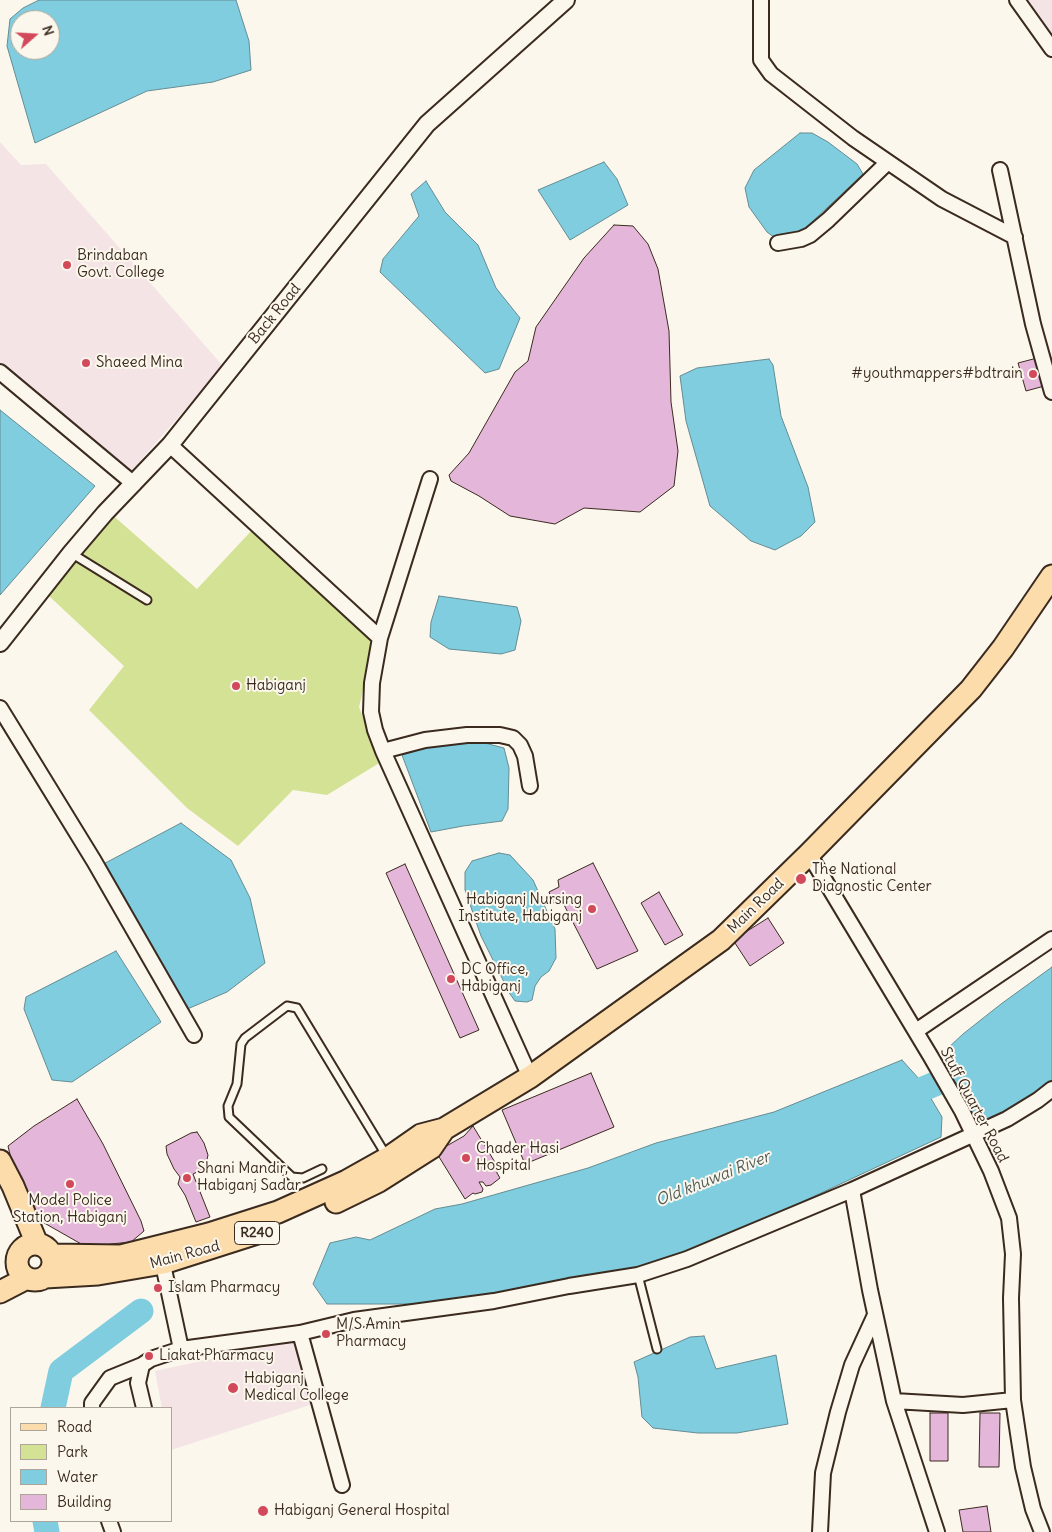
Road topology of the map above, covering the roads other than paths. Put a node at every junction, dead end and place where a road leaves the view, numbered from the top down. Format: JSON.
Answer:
{"nodes":[{"id":1,"x":566,"y":0,"type":"edge"},
{"id":2,"x":761,"y":0,"type":"edge"},
{"id":3,"x":1017,"y":0,"type":"edge"},
{"id":4,"x":1052,"y":49,"type":"edge"},
{"id":5,"x":888,"y":162,"type":"junction"},
{"id":6,"x":1000,"y":170,"type":"dead end"},
{"id":7,"x":1015,"y":237,"type":"junction"},
{"id":8,"x":778,"y":243,"type":"dead end"},
{"id":9,"x":0,"y":372,"type":"edge"},
{"id":10,"x":1052,"y":392,"type":"edge"},
{"id":11,"x":170,"y":445,"type":"junction"},
{"id":12,"x":430,"y":480,"type":"dead end"},
{"id":13,"x":134,"y":484,"type":"junction"},
{"id":14,"x":71,"y":553,"type":"junction"},
{"id":15,"x":1052,"y":576,"type":"edge"},
{"id":16,"x":147,"y":600,"type":"dead end"},
{"id":17,"x":380,"y":638,"type":"junction"},
{"id":18,"x":0,"y":643,"type":"edge"},
{"id":19,"x":0,"y":708,"type":"edge"},
{"id":20,"x":384,"y":751,"type":"junction"},
{"id":21,"x":530,"y":786,"type":"dead end"},
{"id":22,"x":809,"y":854,"type":"junction"},
{"id":23,"x":1052,"y":938,"type":"edge"},
{"id":24,"x":916,"y":1031,"type":"junction"},
{"id":25,"x":194,"y":1035,"type":"dead end"},
{"id":26,"x":530,"y":1077,"type":"junction"},
{"id":27,"x":1052,"y":1088,"type":"edge"},
{"id":28,"x":444,"y":1129,"type":"junction"},
{"id":29,"x":974,"y":1134,"type":"junction"},
{"id":30,"x":388,"y":1158,"type":"junction"},
{"id":31,"x":0,"y":1161,"type":"edge"},
{"id":32,"x":322,"y":1169,"type":"dead end"},
{"id":33,"x":0,"y":1190,"type":"edge"},
{"id":34,"x":852,"y":1190,"type":"junction"},
{"id":35,"x":33,"y":1250,"type":"junction"},
{"id":36,"x":161,"y":1255,"type":"junction"},
{"id":37,"x":0,"y":1269,"type":"edge"},
{"id":38,"x":638,"y":1275,"type":"junction"},
{"id":39,"x":36,"y":1277,"type":"junction"},
{"id":40,"x":0,"y":1292,"type":"edge"},
{"id":41,"x":875,"y":1315,"type":"junction"},
{"id":42,"x":300,"y":1333,"type":"junction"},
{"id":43,"x":182,"y":1349,"type":"junction"},
{"id":44,"x":656,"y":1349,"type":"dead end"},
{"id":45,"x":142,"y":1365,"type":"junction"},
{"id":46,"x":1013,"y":1400,"type":"junction"},
{"id":47,"x":894,"y":1401,"type":"junction"},
{"id":48,"x":92,"y":1407,"type":"edge"},
{"id":49,"x":144,"y":1407,"type":"edge"},
{"id":50,"x":342,"y":1485,"type":"dead end"},
{"id":51,"x":820,"y":1532,"type":"edge"},
{"id":52,"x":938,"y":1532,"type":"edge"},
{"id":53,"x":1042,"y":1532,"type":"edge"}],
"edges":[{"from":1,"to":11,"type":"street","name":"Back Road"},
{"from":2,"to":5,"type":"street"},
{"from":3,"to":4,"type":"street"},
{"from":5,"to":7,"type":"street"},
{"from":5,"to":8,"type":"street"},
{"from":6,"to":7,"type":"street"},
{"from":7,"to":10,"type":"street"},
{"from":9,"to":13,"type":"street"},
{"from":11,"to":13,"type":"street","name":"Back Road"},
{"from":11,"to":17,"type":"street"},
{"from":12,"to":17,"type":"street"},
{"from":13,"to":14,"type":"street","name":"Back Road"},
{"from":14,"to":16,"type":"lane"},
{"from":14,"to":18,"type":"street","name":"Back Road"},
{"from":15,"to":22,"type":"main road","name":"Main Road","number":"R240"},
{"from":17,"to":20,"type":"street"},
{"from":19,"to":25,"type":"street"},
{"from":20,"to":21,"type":"street"},
{"from":20,"to":26,"type":"street"},
{"from":22,"to":24,"type":"street","name":"Stuff Quarter Road"},
{"from":22,"to":26,"type":"main road","name":"Main Road","number":"R240"},
{"from":23,"to":24,"type":"street"},
{"from":24,"to":29,"type":"street","name":"Stuff Quarter Road"},
{"from":26,"to":28,"type":"main road","name":"Main Road","number":"R240"},
{"from":27,"to":29,"type":"street"},
{"from":28,"to":30,"type":"main road","name":"Main Road","number":"R240"},
{"from":28,"to":36,"type":"main road","name":"Main Road","number":"R240"},
{"from":29,"to":34,"type":"street"},
{"from":29,"to":46,"type":"street","name":"Stuff Quarter Road"},
{"from":30,"to":32,"type":"lane"},
{"from":30,"to":36,"type":"main road","name":"Main Road","number":"R240"},
{"from":31,"to":35,"type":"main road"},
{"from":33,"to":35,"type":"main road"},
{"from":34,"to":38,"type":"street"},
{"from":34,"to":41,"type":"street"},
{"from":35,"to":36,"type":"main road","name":"Main Road","number":"R240"},
{"from":35,"to":37,"type":"main road"},
{"from":35,"to":39,"type":"main road"},
{"from":35,"to":39,"type":"main road"},
{"from":36,"to":39,"type":"main road","name":"Main Road","number":"R240"},
{"from":36,"to":43,"type":"street"},
{"from":38,"to":42,"type":"street"},
{"from":38,"to":44,"type":"lane"},
{"from":39,"to":40,"type":"main road","name":"Main Road","number":"R240"},
{"from":41,"to":47,"type":"street"},
{"from":41,"to":51,"type":"street"},
{"from":42,"to":43,"type":"street"},
{"from":42,"to":50,"type":"street"},
{"from":43,"to":45,"type":"street"},
{"from":45,"to":48,"type":"street"},
{"from":45,"to":49,"type":"street"},
{"from":46,"to":47,"type":"street"},
{"from":46,"to":53,"type":"street","name":"Stuff Quarter Road"},
{"from":47,"to":52,"type":"street"}]}
